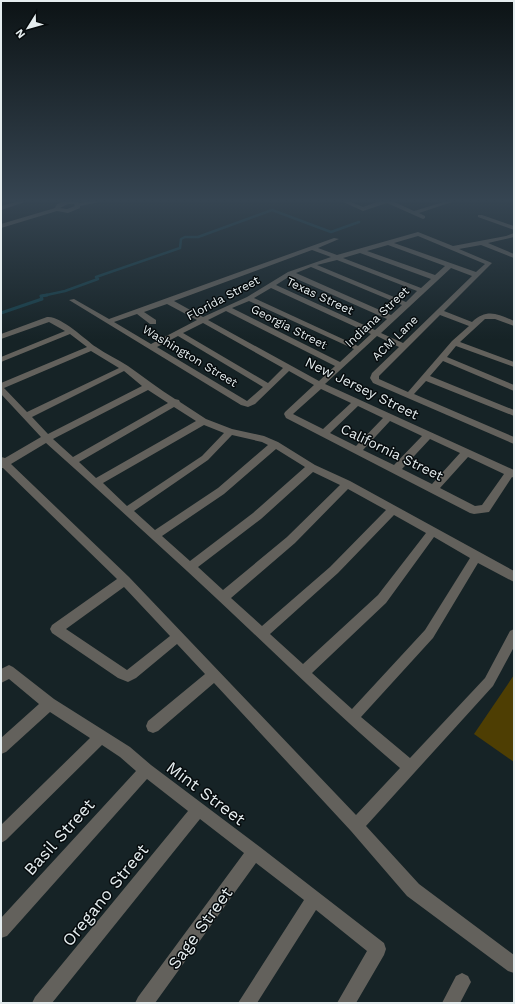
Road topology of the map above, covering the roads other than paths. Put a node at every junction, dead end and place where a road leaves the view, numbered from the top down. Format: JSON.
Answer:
{"nodes":[{"id":1,"x":315,"y":247,"type":"edge"},
{"id":2,"x":376,"y":247,"type":"edge"},
{"id":3,"x":400,"y":247,"type":"edge"},
{"id":4,"x":449,"y":247,"type":"edge"},
{"id":5,"x":459,"y":247,"type":"edge"},
{"id":6,"x":491,"y":247,"type":"edge"},
{"id":7,"x":312,"y":248,"type":"junction"},
{"id":8,"x":452,"y":248,"type":"junction"},
{"id":9,"x":361,"y":251,"type":"junction"},
{"id":10,"x":514,"y":256,"type":"edge"},
{"id":11,"x":337,"y":258,"type":"junction"},
{"id":12,"x":311,"y":265,"type":"junction"},
{"id":13,"x":450,"y":265,"type":"junction"},
{"id":14,"x":290,"y":273,"type":"junction"},
{"id":15,"x":476,"y":275,"type":"junction"},
{"id":16,"x":436,"y":278,"type":"junction"},
{"id":17,"x":271,"y":285,"type":"junction"},
{"id":18,"x":422,"y":291,"type":"junction"},
{"id":19,"x":249,"y":298,"type":"junction"},
{"id":20,"x":72,"y":300,"type":"dead end"},
{"id":21,"x":168,"y":301,"type":"junction"},
{"id":22,"x":408,"y":305,"type":"junction"},
{"id":23,"x":226,"y":308,"type":"junction"},
{"id":24,"x":138,"y":311,"type":"junction"},
{"id":25,"x":438,"y":312,"type":"junction"},
{"id":26,"x":393,"y":319,"type":"junction"},
{"id":27,"x":109,"y":321,"type":"junction"},
{"id":28,"x":202,"y":321,"type":"junction"},
{"id":29,"x":153,"y":322,"type":"dead end"},
{"id":30,"x":514,"y":324,"type":"edge"},
{"id":31,"x":473,"y":325,"type":"junction"},
{"id":32,"x":71,"y":331,"type":"junction"},
{"id":33,"x":179,"y":334,"type":"junction"},
{"id":34,"x":376,"y":334,"type":"junction"},
{"id":35,"x":1,"y":337,"type":"edge"},
{"id":36,"x":455,"y":343,"type":"junction"},
{"id":37,"x":404,"y":346,"type":"junction"},
{"id":38,"x":152,"y":347,"type":"junction"},
{"id":39,"x":92,"y":348,"type":"junction"},
{"id":40,"x":359,"y":349,"type":"junction"},
{"id":41,"x":442,"y":358,"type":"junction"},
{"id":42,"x":1,"y":360,"type":"edge"},
{"id":43,"x":341,"y":366,"type":"junction"},
{"id":44,"x":514,"y":366,"type":"edge"},
{"id":45,"x":289,"y":367,"type":"junction"},
{"id":46,"x":125,"y":368,"type":"junction"},
{"id":47,"x":425,"y":377,"type":"junction"},
{"id":48,"x":320,"y":385,"type":"junction"},
{"id":49,"x":148,"y":386,"type":"junction"},
{"id":50,"x":269,"y":387,"type":"junction"},
{"id":51,"x":1,"y":388,"type":"edge"},
{"id":52,"x":514,"y":388,"type":"edge"},
{"id":53,"x":410,"y":394,"type":"junction"},
{"id":54,"x":176,"y":402,"type":"junction"},
{"id":55,"x":357,"y":402,"type":"junction"},
{"id":56,"x":514,"y":413,"type":"edge"},
{"id":57,"x":26,"y":416,"type":"junction"},
{"id":58,"x":389,"y":417,"type":"junction"},
{"id":59,"x":202,"y":421,"type":"junction"},
{"id":60,"x":230,"y":432,"type":"junction"},
{"id":61,"x":323,"y":434,"type":"junction"},
{"id":62,"x":429,"y":434,"type":"junction"},
{"id":63,"x":47,"y":438,"type":"junction"},
{"id":64,"x":514,"y":441,"type":"edge"},
{"id":65,"x":275,"y":444,"type":"junction"},
{"id":66,"x":357,"y":450,"type":"junction"},
{"id":67,"x":467,"y":452,"type":"junction"},
{"id":68,"x":72,"y":462,"type":"junction"},
{"id":69,"x":2,"y":463,"type":"edge"},
{"id":70,"x":312,"y":467,"type":"junction"},
{"id":71,"x":396,"y":469,"type":"junction"},
{"id":72,"x":512,"y":474,"type":"edge"},
{"id":73,"x":95,"y":483,"type":"junction"},
{"id":74,"x":347,"y":484,"type":"junction"},
{"id":75,"x":434,"y":488,"type":"junction"},
{"id":76,"x":392,"y":510,"type":"junction"},
{"id":77,"x":127,"y":511,"type":"junction"},
{"id":78,"x":432,"y":532,"type":"junction"},
{"id":79,"x":154,"y":536,"type":"junction"},
{"id":80,"x":476,"y":557,"type":"junction"},
{"id":81,"x":190,"y":567,"type":"junction"},
{"id":82,"x":514,"y":577,"type":"edge"},
{"id":83,"x":125,"y":580,"type":"junction"},
{"id":84,"x":222,"y":598,"type":"junction"},
{"id":85,"x":262,"y":634,"type":"junction"},
{"id":86,"x":514,"y":635,"type":"edge"},
{"id":87,"x":177,"y":637,"type":"junction"},
{"id":88,"x":303,"y":673,"type":"junction"},
{"id":89,"x":5,"y":674,"type":"edge"},
{"id":90,"x":213,"y":676,"type":"junction"},
{"id":91,"x":49,"y":704,"type":"junction"},
{"id":92,"x":352,"y":718,"type":"junction"},
{"id":93,"x":153,"y":726,"type":"dead end"},
{"id":94,"x":100,"y":738,"type":"junction"},
{"id":95,"x":1,"y":747,"type":"edge"},
{"id":96,"x":410,"y":767,"type":"junction"},
{"id":97,"x":146,"y":770,"type":"junction"},
{"id":98,"x":198,"y":810,"type":"junction"},
{"id":99,"x":356,"y":826,"type":"junction"},
{"id":100,"x":1,"y":835,"type":"edge"},
{"id":101,"x":255,"y":852,"type":"junction"},
{"id":102,"x":314,"y":899,"type":"junction"},
{"id":103,"x":1,"y":930,"type":"edge"},
{"id":104,"x":514,"y":966,"type":"edge"},
{"id":105,"x":462,"y":982,"type":"dead end"},
{"id":106,"x":41,"y":1003,"type":"edge"},
{"id":107,"x":144,"y":1003,"type":"edge"},
{"id":108,"x":247,"y":1003,"type":"edge"},
{"id":109,"x":346,"y":1003,"type":"edge"},
{"id":110,"x":451,"y":1003,"type":"edge"}],
"edges":[{"from":1,"to":7,"type":"street"},
{"from":2,"to":9,"type":"street","name":"Florida Street"},
{"from":3,"to":13,"type":"street"},
{"from":4,"to":8,"type":"street","name":"ACM Lane"},
{"from":5,"to":8,"type":"street"},
{"from":6,"to":10,"type":"street"},
{"from":7,"to":11,"type":"street"},
{"from":7,"to":21,"type":"street"},
{"from":8,"to":15,"type":"street","name":"ACM Lane"},
{"from":9,"to":11,"type":"street","name":"Florida Street"},
{"from":9,"to":16,"type":"street"},
{"from":11,"to":12,"type":"street","name":"Florida Street"},
{"from":11,"to":18,"type":"street"},
{"from":12,"to":14,"type":"street","name":"Florida Street"},
{"from":12,"to":22,"type":"street"},
{"from":13,"to":15,"type":"street"},
{"from":13,"to":16,"type":"street","name":"Indiana Street"},
{"from":14,"to":17,"type":"street","name":"Florida Street"},
{"from":14,"to":26,"type":"street"},
{"from":15,"to":25,"type":"street","name":"ACM Lane"},
{"from":16,"to":18,"type":"street","name":"Indiana Street"},
{"from":17,"to":19,"type":"street","name":"Florida Street"},
{"from":17,"to":34,"type":"street","name":"Texas Street"},
{"from":18,"to":22,"type":"street","name":"Indiana Street"},
{"from":19,"to":23,"type":"street","name":"Florida Street"},
{"from":19,"to":40,"type":"street"},
{"from":20,"to":27,"type":"street","name":"Washington Street"},
{"from":21,"to":24,"type":"street"},
{"from":21,"to":28,"type":"street","name":"New Jersey Street"},
{"from":22,"to":26,"type":"street","name":"Indiana Street"},
{"from":23,"to":28,"type":"street","name":"Florida Street"},
{"from":23,"to":43,"type":"street","name":"Georgia Street"},
{"from":24,"to":27,"type":"street"},
{"from":24,"to":29,"type":"street"},
{"from":25,"to":31,"type":"street"},
{"from":25,"to":37,"type":"street","name":"ACM Lane"},
{"from":26,"to":34,"type":"street","name":"Indiana Street"},
{"from":27,"to":38,"type":"street","name":"Washington Street"},
{"from":28,"to":33,"type":"street","name":"Florida Street"},
{"from":28,"to":45,"type":"street","name":"New Jersey Street"},
{"from":30,"to":31,"type":"street"},
{"from":31,"to":36,"type":"street"},
{"from":32,"to":35,"type":"street"},
{"from":32,"to":39,"type":"street"},
{"from":32,"to":42,"type":"street"},
{"from":33,"to":38,"type":"street","name":"Florida Street"},
{"from":33,"to":50,"type":"street"},
{"from":34,"to":37,"type":"street","name":"Texas Street"},
{"from":34,"to":40,"type":"street","name":"Indiana Street"},
{"from":36,"to":41,"type":"street"},
{"from":36,"to":44,"type":"street"},
{"from":37,"to":53,"type":"street","name":"ACM Lane"},
{"from":38,"to":50,"type":"street","name":"Washington Street"},
{"from":39,"to":46,"type":"street"},
{"from":39,"to":51,"type":"street"},
{"from":40,"to":43,"type":"street","name":"Indiana Street"},
{"from":41,"to":47,"type":"street"},
{"from":41,"to":52,"type":"street"},
{"from":43,"to":48,"type":"street","name":"Indiana Street"},
{"from":45,"to":48,"type":"street","name":"New Jersey Street"},
{"from":45,"to":50,"type":"street","name":"Washington Street"},
{"from":46,"to":49,"type":"street"},
{"from":46,"to":57,"type":"street"},
{"from":47,"to":53,"type":"street"},
{"from":47,"to":56,"type":"street"},
{"from":48,"to":55,"type":"street","name":"New Jersey Street"},
{"from":48,"to":61,"type":"street","name":"California Street"},
{"from":49,"to":54,"type":"street"},
{"from":49,"to":63,"type":"street"},
{"from":51,"to":57,"type":"street"},
{"from":53,"to":64,"type":"street","name":"ACM Lane"},
{"from":54,"to":59,"type":"street"},
{"from":54,"to":68,"type":"street"},
{"from":55,"to":58,"type":"street","name":"New Jersey Street"},
{"from":55,"to":61,"type":"street"},
{"from":57,"to":63,"type":"street"},
{"from":58,"to":62,"type":"street","name":"New Jersey Street"},
{"from":58,"to":66,"type":"street"},
{"from":59,"to":60,"type":"street"},
{"from":59,"to":73,"type":"street"},
{"from":60,"to":65,"type":"street"},
{"from":60,"to":77,"type":"street"},
{"from":61,"to":66,"type":"street","name":"California Street"},
{"from":62,"to":67,"type":"street","name":"New Jersey Street"},
{"from":62,"to":71,"type":"street"},
{"from":63,"to":68,"type":"street"},
{"from":63,"to":69,"type":"street"},
{"from":65,"to":70,"type":"street"},
{"from":65,"to":79,"type":"street"},
{"from":66,"to":71,"type":"street","name":"California Street"},
{"from":67,"to":72,"type":"street","name":"New Jersey Street"},
{"from":67,"to":75,"type":"street"},
{"from":68,"to":73,"type":"street"},
{"from":69,"to":83,"type":"street"},
{"from":70,"to":74,"type":"street"},
{"from":70,"to":81,"type":"street"},
{"from":71,"to":75,"type":"street","name":"California Street"},
{"from":72,"to":75,"type":"street","name":"California Street"},
{"from":73,"to":77,"type":"street"},
{"from":74,"to":76,"type":"street"},
{"from":74,"to":84,"type":"street"},
{"from":76,"to":78,"type":"street"},
{"from":76,"to":85,"type":"street"},
{"from":77,"to":79,"type":"street"},
{"from":78,"to":80,"type":"street"},
{"from":78,"to":88,"type":"street"},
{"from":79,"to":81,"type":"street"},
{"from":80,"to":82,"type":"street"},
{"from":80,"to":92,"type":"street"},
{"from":81,"to":84,"type":"street"},
{"from":83,"to":87,"type":"street"},
{"from":83,"to":87,"type":"street"},
{"from":84,"to":85,"type":"street"},
{"from":85,"to":88,"type":"street"},
{"from":86,"to":96,"type":"street"},
{"from":87,"to":90,"type":"street"},
{"from":88,"to":92,"type":"street"},
{"from":89,"to":91,"type":"street","name":"Mint Street"},
{"from":90,"to":93,"type":"street"},
{"from":90,"to":99,"type":"street"},
{"from":91,"to":94,"type":"street","name":"Mint Street"},
{"from":91,"to":95,"type":"street"},
{"from":92,"to":96,"type":"street"},
{"from":94,"to":97,"type":"street","name":"Mint Street"},
{"from":94,"to":100,"type":"street"},
{"from":96,"to":99,"type":"street"},
{"from":97,"to":98,"type":"street","name":"Mint Street"},
{"from":97,"to":103,"type":"street","name":"Basil Street"},
{"from":98,"to":101,"type":"street","name":"Mint Street"},
{"from":98,"to":106,"type":"street","name":"Oregano Street"},
{"from":99,"to":104,"type":"street"},
{"from":101,"to":102,"type":"street","name":"Mint Street"},
{"from":101,"to":107,"type":"street","name":"Sage Street"},
{"from":102,"to":108,"type":"street"},
{"from":102,"to":109,"type":"street","name":"Mint Street"},
{"from":105,"to":110,"type":"street"}]}
